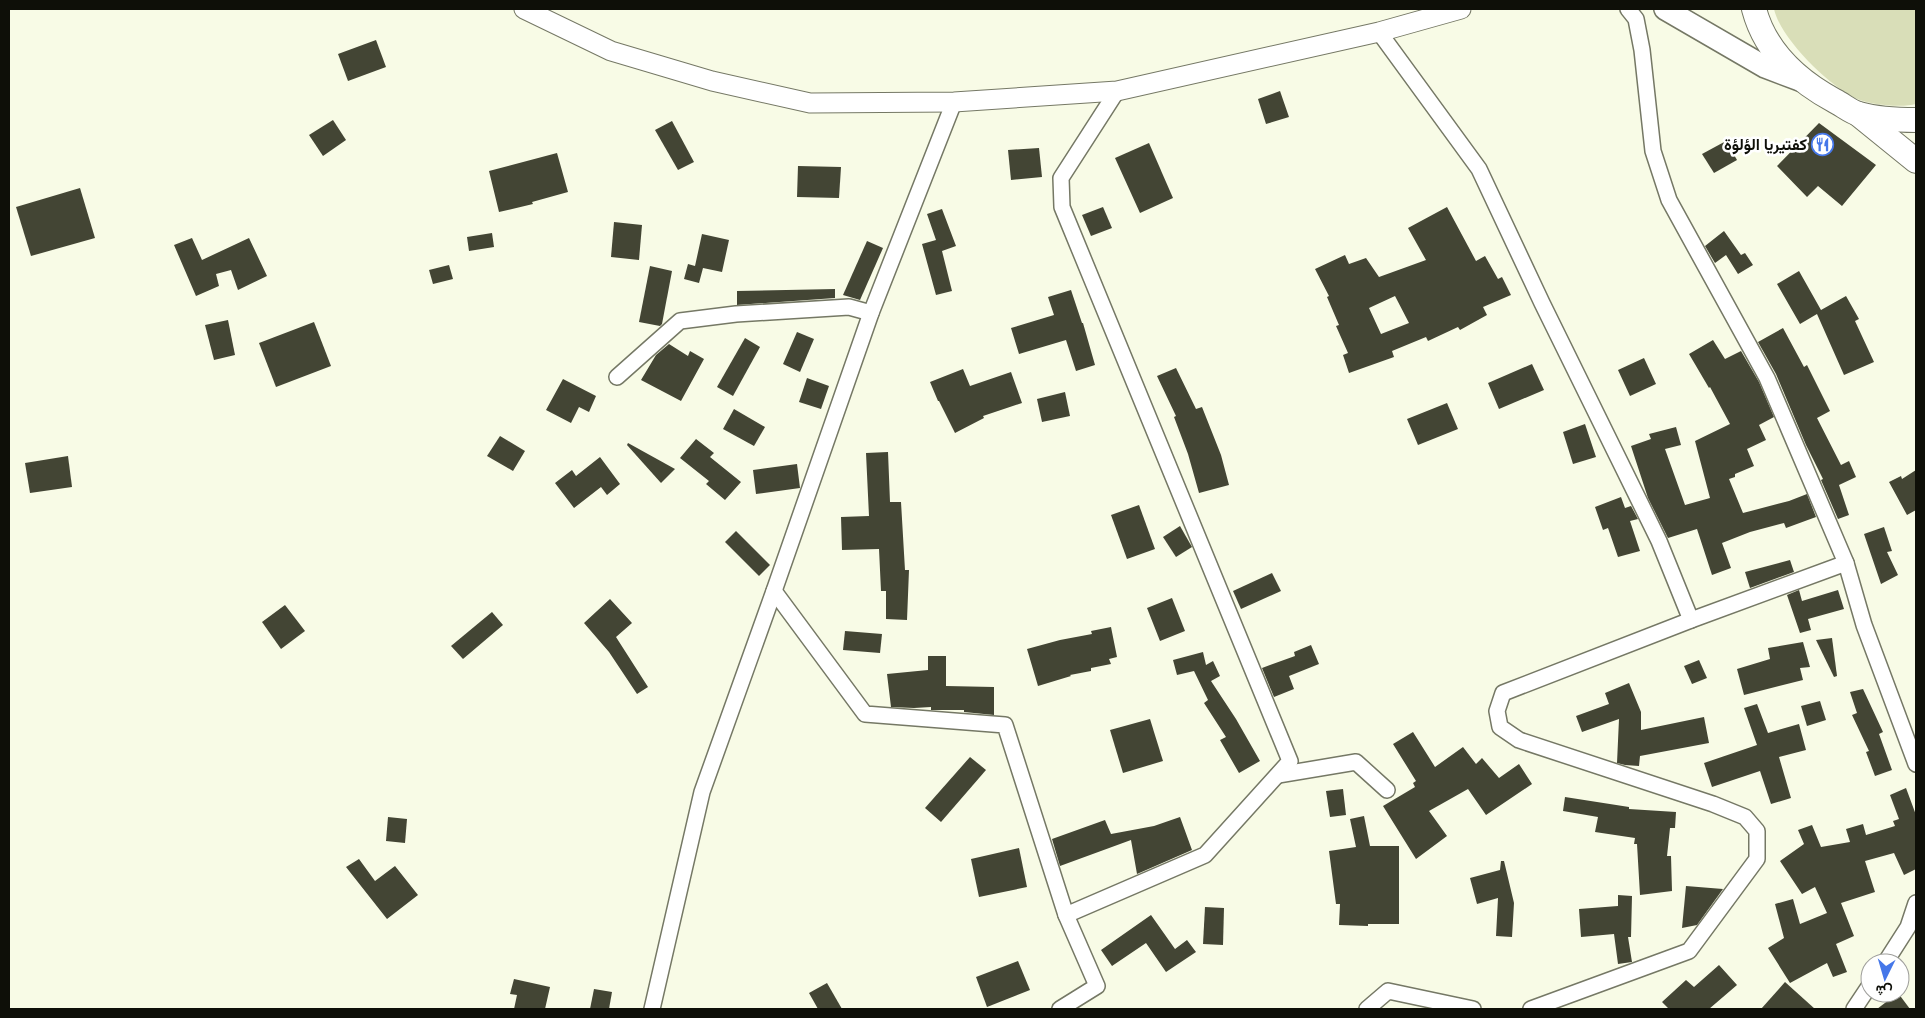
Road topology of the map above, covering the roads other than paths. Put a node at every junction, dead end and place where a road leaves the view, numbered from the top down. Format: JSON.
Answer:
{"nodes":[{"id":1,"x":524,"y":9,"type":"edge"},
{"id":2,"x":1461,"y":9,"type":"edge"},
{"id":3,"x":1628,"y":9,"type":"edge"},
{"id":4,"x":1665,"y":9,"type":"edge"},
{"id":5,"x":1754,"y":9,"type":"edge"},
{"id":6,"x":1379,"y":32,"type":"junction"},
{"id":7,"x":1802,"y":81,"type":"junction"},
{"id":8,"x":1117,"y":91,"type":"junction"},
{"id":9,"x":954,"y":102,"type":"junction"},
{"id":10,"x":1858,"y":114,"type":"junction"},
{"id":11,"x":1916,"y":120,"type":"edge"},
{"id":12,"x":1916,"y":161,"type":"edge"},
{"id":13,"x":871,"y":313,"type":"junction"},
{"id":14,"x":617,"y":377,"type":"dead end"},
{"id":15,"x":1846,"y":563,"type":"junction"},
{"id":16,"x":774,"y":591,"type":"junction"},
{"id":17,"x":1691,"y":620,"type":"junction"},
{"id":18,"x":1916,"y":764,"type":"edge"},
{"id":19,"x":1278,"y":775,"type":"junction"},
{"id":20,"x":1387,"y":790,"type":"dead end"},
{"id":21,"x":1916,"y":903,"type":"edge"},
{"id":22,"x":1066,"y":915,"type":"junction"},
{"id":23,"x":1912,"y":927,"type":"edge"},
{"id":24,"x":1892,"y":953,"type":"edge"},
{"id":25,"x":652,"y":1009,"type":"edge"},
{"id":26,"x":1060,"y":1009,"type":"edge"},
{"id":27,"x":1367,"y":1009,"type":"edge"},
{"id":28,"x":1473,"y":1009,"type":"edge"},
{"id":29,"x":1531,"y":1009,"type":"edge"}],
"edges":[{"from":1,"to":9,"type":"street"},
{"from":2,"to":6,"type":"street"},
{"from":3,"to":15,"type":"street"},
{"from":4,"to":7,"type":"main road"},
{"from":5,"to":7,"type":"main road"},
{"from":6,"to":8,"type":"street"},
{"from":6,"to":17,"type":"street"},
{"from":7,"to":10,"type":"main road"},
{"from":8,"to":9,"type":"street"},
{"from":8,"to":19,"type":"street"},
{"from":9,"to":13,"type":"street"},
{"from":10,"to":11,"type":"main road"},
{"from":10,"to":12,"type":"main road"},
{"from":13,"to":14,"type":"street"},
{"from":13,"to":16,"type":"street"},
{"from":15,"to":17,"type":"street"},
{"from":15,"to":18,"type":"street"},
{"from":16,"to":22,"type":"street"},
{"from":16,"to":25,"type":"street"},
{"from":17,"to":29,"type":"street"},
{"from":19,"to":20,"type":"street"},
{"from":19,"to":22,"type":"street"},
{"from":21,"to":23,"type":"street"},
{"from":22,"to":26,"type":"street"},
{"from":23,"to":24,"type":"street"},
{"from":27,"to":28,"type":"street"}]}
